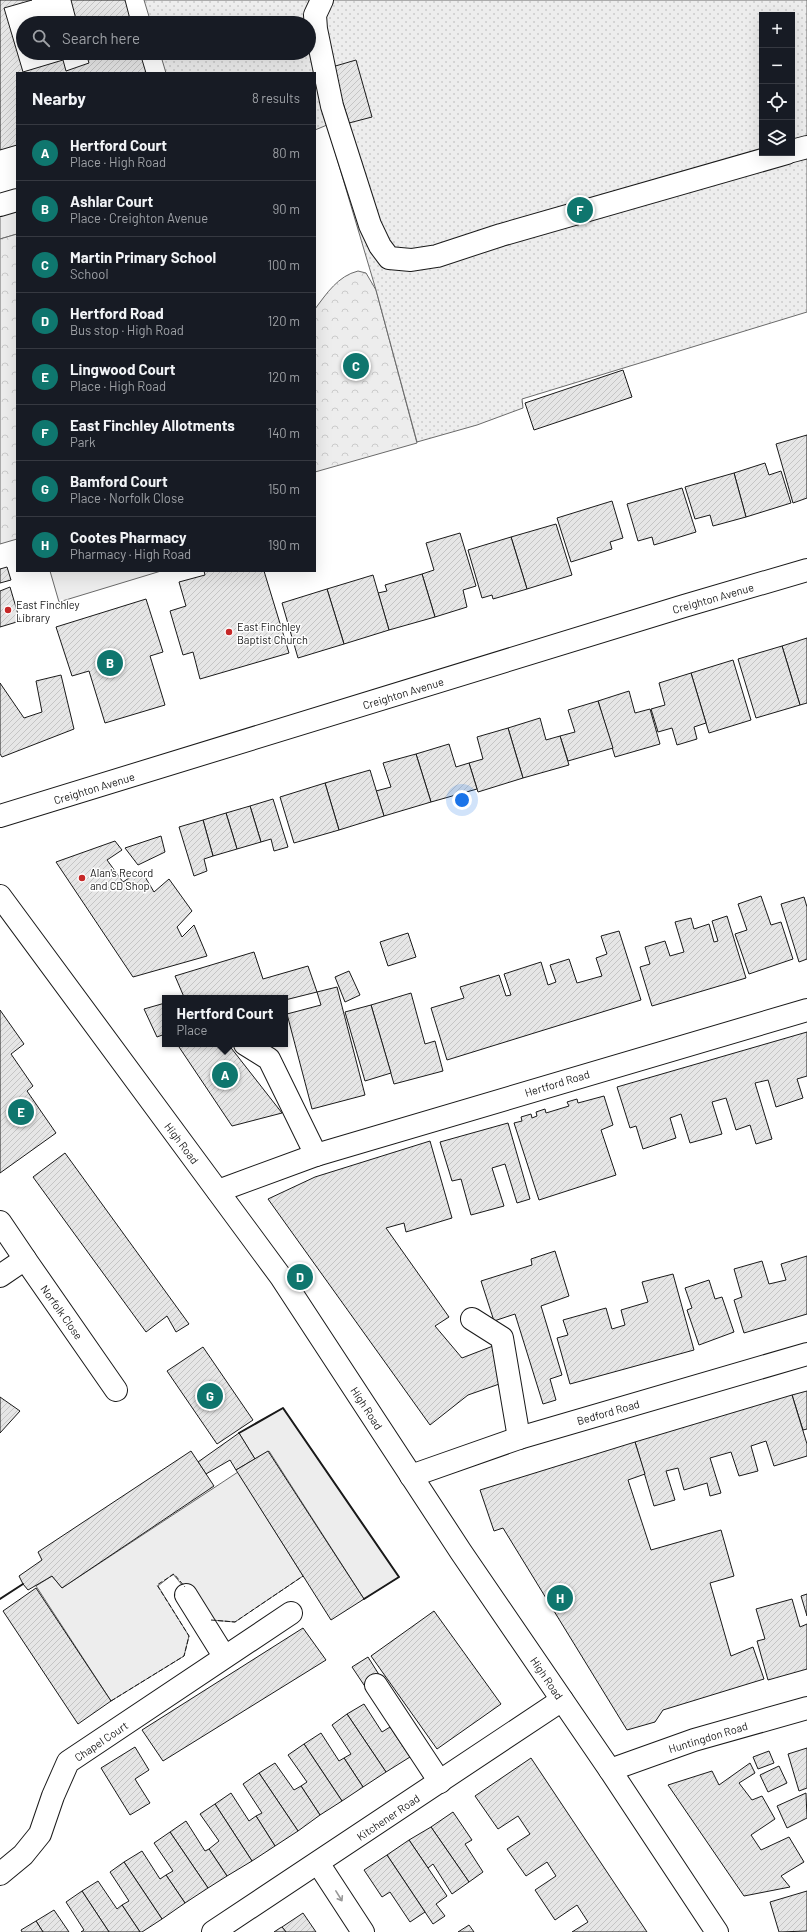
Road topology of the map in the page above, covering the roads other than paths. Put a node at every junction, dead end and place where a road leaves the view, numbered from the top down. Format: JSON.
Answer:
{"nodes":[{"id":1,"x":322,"y":0,"type":"edge"},
{"id":2,"x":315,"y":16,"type":"edge"},
{"id":3,"x":316,"y":30,"type":"edge"},
{"id":4,"x":324,"y":110,"type":"edge"},
{"id":5,"x":807,"y":147,"type":"edge"},
{"id":6,"x":795,"y":151,"type":"edge"},
{"id":7,"x":777,"y":156,"type":"edge"},
{"id":8,"x":16,"y":200,"type":"edge"},
{"id":9,"x":0,"y":205,"type":"edge"},
{"id":10,"x":807,"y":570,"type":"edge"},
{"id":11,"x":0,"y":816,"type":"edge"},
{"id":12,"x":0,"y":896,"type":"edge"},
{"id":13,"x":807,"y":1010,"type":"edge"},
{"id":14,"x":250,"y":1047,"type":"edge"},
{"id":15,"x":316,"y":1155,"type":"junction"},
{"id":16,"x":218,"y":1191,"type":"junction"},
{"id":17,"x":0,"y":1222,"type":"edge"},
{"id":18,"x":25,"y":1259,"type":"junction"},
{"id":19,"x":0,"y":1276,"type":"edge"},
{"id":20,"x":472,"y":1319,"type":"dead end"},
{"id":21,"x":807,"y":1354,"type":"edge"},
{"id":22,"x":116,"y":1390,"type":"dead end"},
{"id":23,"x":519,"y":1438,"type":"junction"},
{"id":24,"x":411,"y":1476,"type":"junction"},
{"id":25,"x":186,"y":1595,"type":"dead end"},
{"id":26,"x":291,"y":1612,"type":"dead end"},
{"id":27,"x":224,"y":1656,"type":"junction"},
{"id":28,"x":376,"y":1686,"type":"dead end"},
{"id":29,"x":562,"y":1700,"type":"junction"},
{"id":30,"x":807,"y":1708,"type":"edge"},
{"id":31,"x":610,"y":1770,"type":"junction"},
{"id":32,"x":440,"y":1782,"type":"junction"},
{"id":33,"x":318,"y":1863,"type":"junction"},
{"id":34,"x":0,"y":1874,"type":"edge"},
{"id":35,"x":213,"y":1932,"type":"edge"},
{"id":36,"x":363,"y":1932,"type":"edge"},
{"id":37,"x":717,"y":1932,"type":"edge"}],
"edges":[{"from":1,"to":2,"type":"street"},
{"from":3,"to":4,"type":"street"},
{"from":4,"to":7,"type":"street"},
{"from":5,"to":6,"type":"street"},
{"from":8,"to":9,"type":"street"},
{"from":10,"to":11,"type":"street","name":"Creighton Avenue"},
{"from":12,"to":16,"type":"street","name":"High Road"},
{"from":13,"to":15,"type":"street","name":"Hertford Road"},
{"from":14,"to":15,"type":"street"},
{"from":15,"to":16,"type":"street","name":"Hertford Road"},
{"from":16,"to":24,"type":"street","name":"High Road"},
{"from":17,"to":18,"type":"street","name":"Norfolk Close"},
{"from":18,"to":19,"type":"street"},
{"from":18,"to":22,"type":"street","name":"Norfolk Close"},
{"from":20,"to":23,"type":"street"},
{"from":21,"to":23,"type":"street","name":"Bedford Road"},
{"from":23,"to":24,"type":"street","name":"Bedford Road"},
{"from":24,"to":29,"type":"street","name":"High Road"},
{"from":25,"to":27,"type":"street"},
{"from":26,"to":27,"type":"street","name":"Chapel Court"},
{"from":27,"to":34,"type":"street","name":"Chapel Court"},
{"from":28,"to":32,"type":"street"},
{"from":29,"to":31,"type":"street","name":"High Road"},
{"from":29,"to":32,"type":"street","name":"Kitchener Road"},
{"from":30,"to":31,"type":"street","name":"Huntingdon Road"},
{"from":31,"to":37,"type":"street","name":"High Road"},
{"from":32,"to":33,"type":"street","name":"Kitchener Road"},
{"from":33,"to":35,"type":"street","name":"Kitchener Road"},
{"from":33,"to":36,"type":"street","one_way":true}]}
